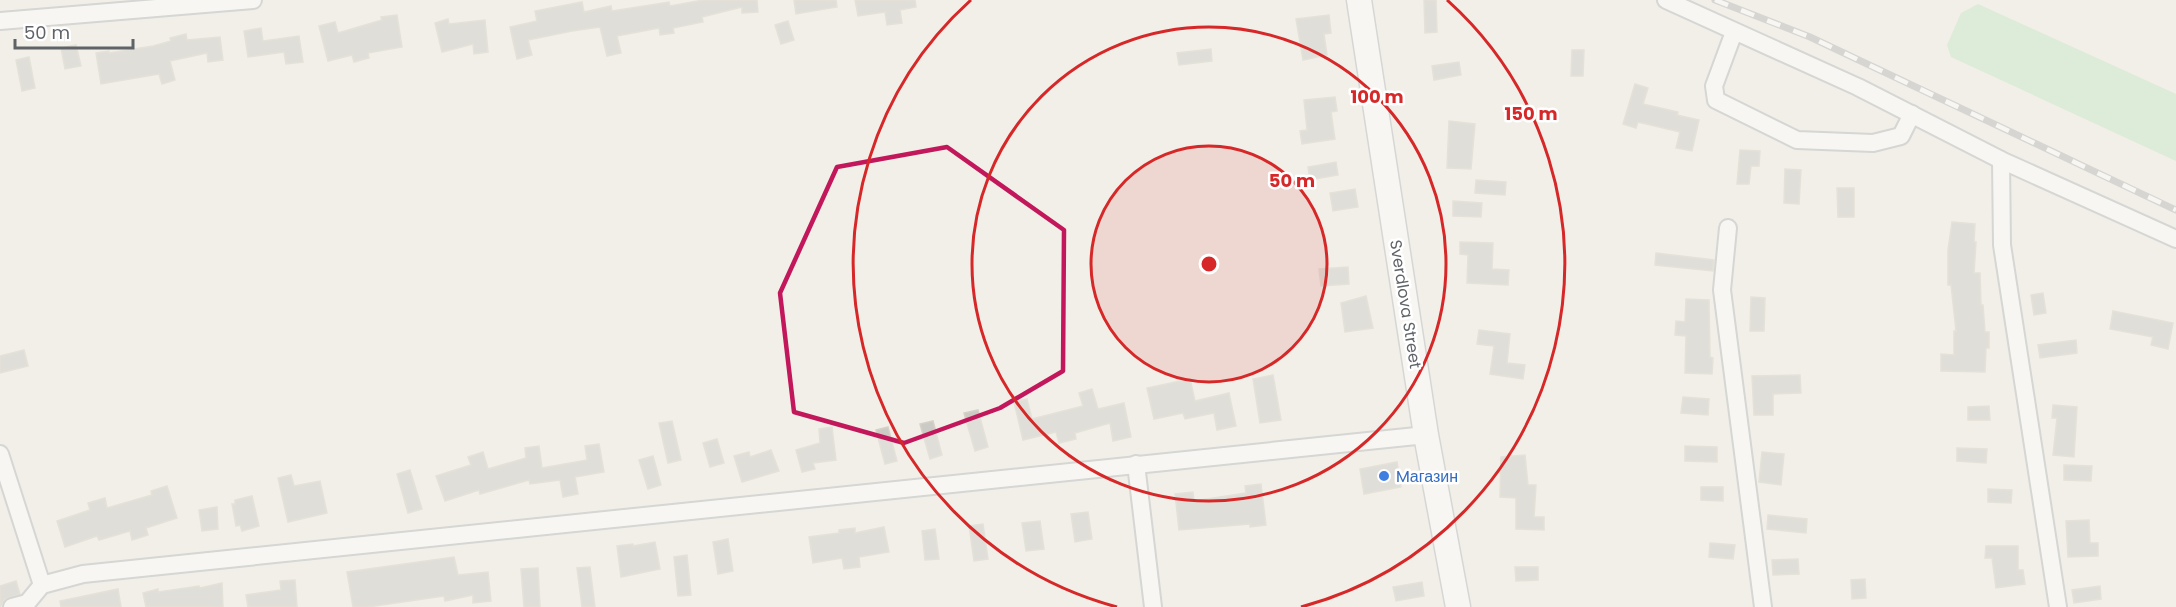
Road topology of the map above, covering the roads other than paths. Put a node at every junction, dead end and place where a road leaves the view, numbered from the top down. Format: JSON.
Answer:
{"nodes":[{"id":1,"x":254,"y":0,"type":"edge"},
{"id":2,"x":1359,"y":0,"type":"edge"},
{"id":3,"x":1666,"y":0,"type":"edge"},
{"id":4,"x":0,"y":21,"type":"edge"},
{"id":5,"x":1734,"y":32,"type":"junction"},
{"id":6,"x":1912,"y":114,"type":"junction"},
{"id":7,"x":2001,"y":160,"type":"junction"},
{"id":8,"x":1728,"y":228,"type":"dead end"},
{"id":9,"x":2176,"y":239,"type":"edge"},
{"id":10,"x":1426,"y":435,"type":"junction"},
{"id":11,"x":0,"y":454,"type":"edge"},
{"id":12,"x":1136,"y":464,"type":"junction"},
{"id":13,"x":42,"y":585,"type":"junction"},
{"id":14,"x":12,"y":607,"type":"edge"},
{"id":15,"x":1153,"y":607,"type":"edge"},
{"id":16,"x":1458,"y":607,"type":"edge"},
{"id":17,"x":1763,"y":607,"type":"edge"},
{"id":18,"x":2058,"y":607,"type":"edge"}],
"edges":[{"from":1,"to":4,"type":"street"},
{"from":2,"to":10,"type":"street","name":"Sverdlova Street"},
{"from":3,"to":5,"type":"street"},
{"from":5,"to":6,"type":"street"},
{"from":5,"to":6,"type":"street"},
{"from":6,"to":7,"type":"street"},
{"from":7,"to":9,"type":"street"},
{"from":7,"to":18,"type":"street"},
{"from":8,"to":17,"type":"street"},
{"from":10,"to":12,"type":"street"},
{"from":10,"to":16,"type":"street","name":"Sverdlova Street"},
{"from":11,"to":13,"type":"street"},
{"from":12,"to":13,"type":"street"},
{"from":12,"to":15,"type":"street"},
{"from":13,"to":14,"type":"street"}]}
